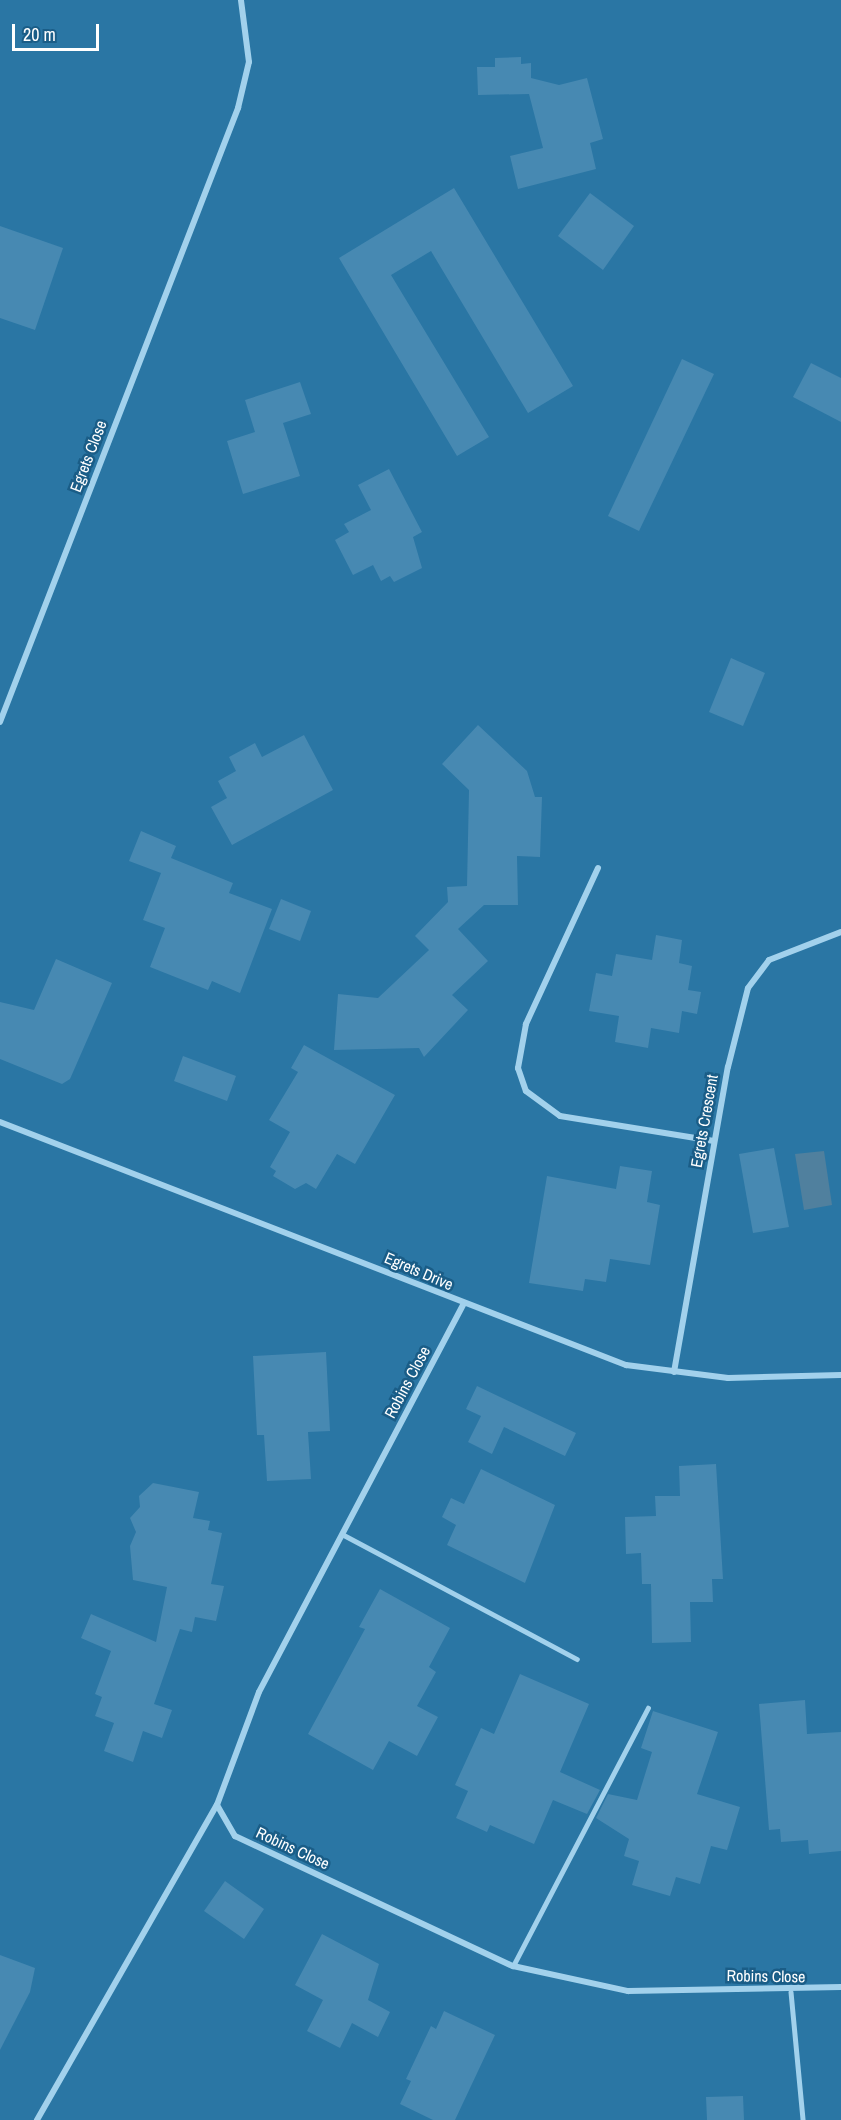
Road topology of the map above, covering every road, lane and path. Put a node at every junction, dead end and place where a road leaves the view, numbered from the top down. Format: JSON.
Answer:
{"nodes":[{"id":1,"x":241,"y":0,"type":"edge"},
{"id":2,"x":0,"y":722,"type":"edge"},
{"id":3,"x":598,"y":868,"type":"dead end"},
{"id":4,"x":841,"y":932,"type":"edge"},
{"id":5,"x":0,"y":1122,"type":"edge"},
{"id":6,"x":714,"y":1141,"type":"junction"},
{"id":7,"x":463,"y":1305,"type":"junction"},
{"id":8,"x":674,"y":1372,"type":"junction"},
{"id":9,"x":841,"y":1375,"type":"edge"},
{"id":10,"x":342,"y":1534,"type":"junction"},
{"id":11,"x":577,"y":1659,"type":"dead end"},
{"id":12,"x":648,"y":1708,"type":"dead end"},
{"id":13,"x":218,"y":1805,"type":"junction"},
{"id":14,"x":513,"y":1966,"type":"junction"},
{"id":15,"x":841,"y":1987,"type":"edge"},
{"id":16,"x":791,"y":1992,"type":"junction"},
{"id":17,"x":37,"y":2120,"type":"edge"},
{"id":18,"x":803,"y":2120,"type":"edge"}],
"edges":[{"from":1,"to":2,"type":"street","name":"Egrets Close"},
{"from":3,"to":6,"type":"street"},
{"from":4,"to":6,"type":"street","name":"Egrets Crescent"},
{"from":5,"to":7,"type":"street","name":"Egrets Drive"},
{"from":6,"to":8,"type":"street","name":"Egrets Crescent"},
{"from":7,"to":8,"type":"street","name":"Egrets Drive"},
{"from":7,"to":10,"type":"street","name":"Robins Close"},
{"from":8,"to":9,"type":"street","name":"Egrets Drive"},
{"from":10,"to":11,"type":"lane"},
{"from":10,"to":13,"type":"street","name":"Robins Close"},
{"from":12,"to":14,"type":"lane"},
{"from":13,"to":14,"type":"street","name":"Robins Close"},
{"from":13,"to":17,"type":"street"},
{"from":14,"to":16,"type":"street","name":"Robins Close"},
{"from":15,"to":16,"type":"street","name":"Robins Close"},
{"from":16,"to":18,"type":"lane"}]}
